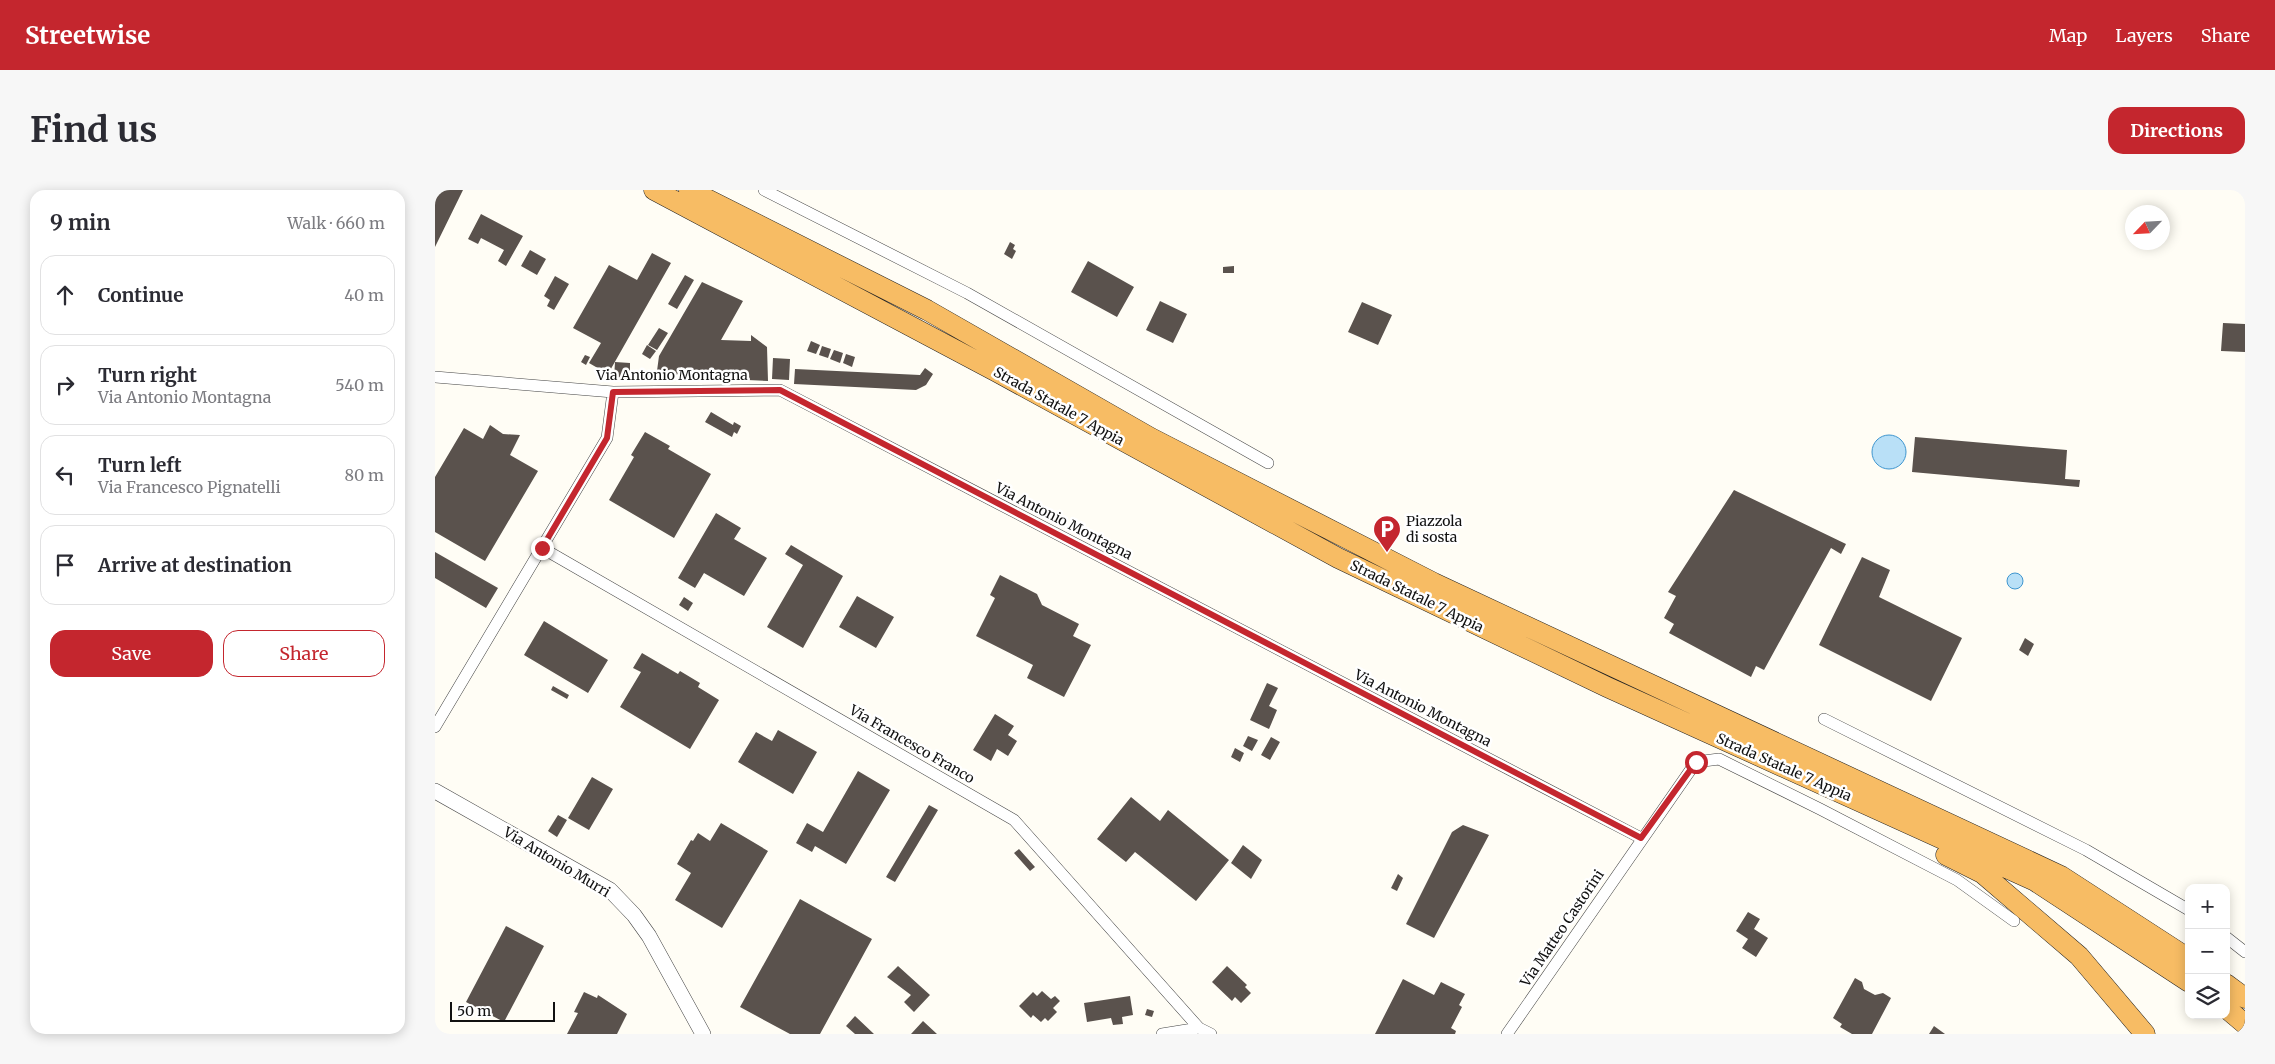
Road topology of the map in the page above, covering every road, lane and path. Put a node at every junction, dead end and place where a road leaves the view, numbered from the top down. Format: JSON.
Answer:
{"nodes":[{"id":1,"x":654,"y":190,"type":"edge"},
{"id":2,"x":689,"y":190,"type":"edge"},
{"id":3,"x":764,"y":190,"type":"edge"},
{"id":4,"x":435,"y":378,"type":"edge"},
{"id":5,"x":613,"y":392,"type":"junction"},
{"id":6,"x":1267,"y":464,"type":"dead end"},
{"id":7,"x":542,"y":548,"type":"junction"},
{"id":8,"x":1824,"y":719,"type":"dead end"},
{"id":9,"x":435,"y":728,"type":"edge"},
{"id":10,"x":1786,"y":768,"type":"junction"},
{"id":11,"x":435,"y":791,"type":"edge"},
{"id":12,"x":1641,"y":838,"type":"junction"},
{"id":13,"x":2185,"y":908,"type":"edge"},
{"id":14,"x":2015,"y":921,"type":"dead end"},
{"id":15,"x":2230,"y":940,"type":"edge"},
{"id":16,"x":2245,"y":952,"type":"edge"},
{"id":17,"x":2185,"y":956,"type":"edge"},
{"id":18,"x":2185,"y":979,"type":"edge"},
{"id":19,"x":2230,"y":987,"type":"edge"},
{"id":20,"x":2245,"y":998,"type":"edge"},
{"id":21,"x":2230,"y":1011,"type":"edge"},
{"id":22,"x":2245,"y":1024,"type":"edge"},
{"id":23,"x":1199,"y":1028,"type":"junction"},
{"id":24,"x":703,"y":1034,"type":"edge"},
{"id":25,"x":1162,"y":1034,"type":"edge"},
{"id":26,"x":1211,"y":1034,"type":"edge"},
{"id":27,"x":1507,"y":1034,"type":"edge"},
{"id":28,"x":2145,"y":1034,"type":"edge"}],
"edges":[{"from":1,"to":10,"type":"highway","name":"Strada Statale 7 Appia"},
{"from":2,"to":17,"type":"highway","name":"Strada Statale 7 Appia"},
{"from":3,"to":6,"type":"street"},
{"from":4,"to":5,"type":"street","name":"Via Antonio Montagna"},
{"from":5,"to":7,"type":"street"},
{"from":5,"to":12,"type":"street","name":"Via Antonio Montagna"},
{"from":7,"to":9,"type":"street"},
{"from":7,"to":23,"type":"street","name":"Via Francesco Franco"},
{"from":8,"to":13,"type":"street"},
{"from":10,"to":18,"type":"highway","name":"Strada Statale 7 Appia"},
{"from":10,"to":28,"type":"highway"},
{"from":11,"to":24,"type":"street","name":"Via Antonio Murri"},
{"from":12,"to":14,"type":"street","name":"Via Matteo Castorini"},
{"from":12,"to":27,"type":"street","name":"Via Matteo Castorini"},
{"from":15,"to":16,"type":"street"},
{"from":19,"to":20,"type":"highway"},
{"from":21,"to":22,"type":"highway"},
{"from":23,"to":25,"type":"street"},
{"from":23,"to":26,"type":"street","name":"Via Francesco Franco"}]}
